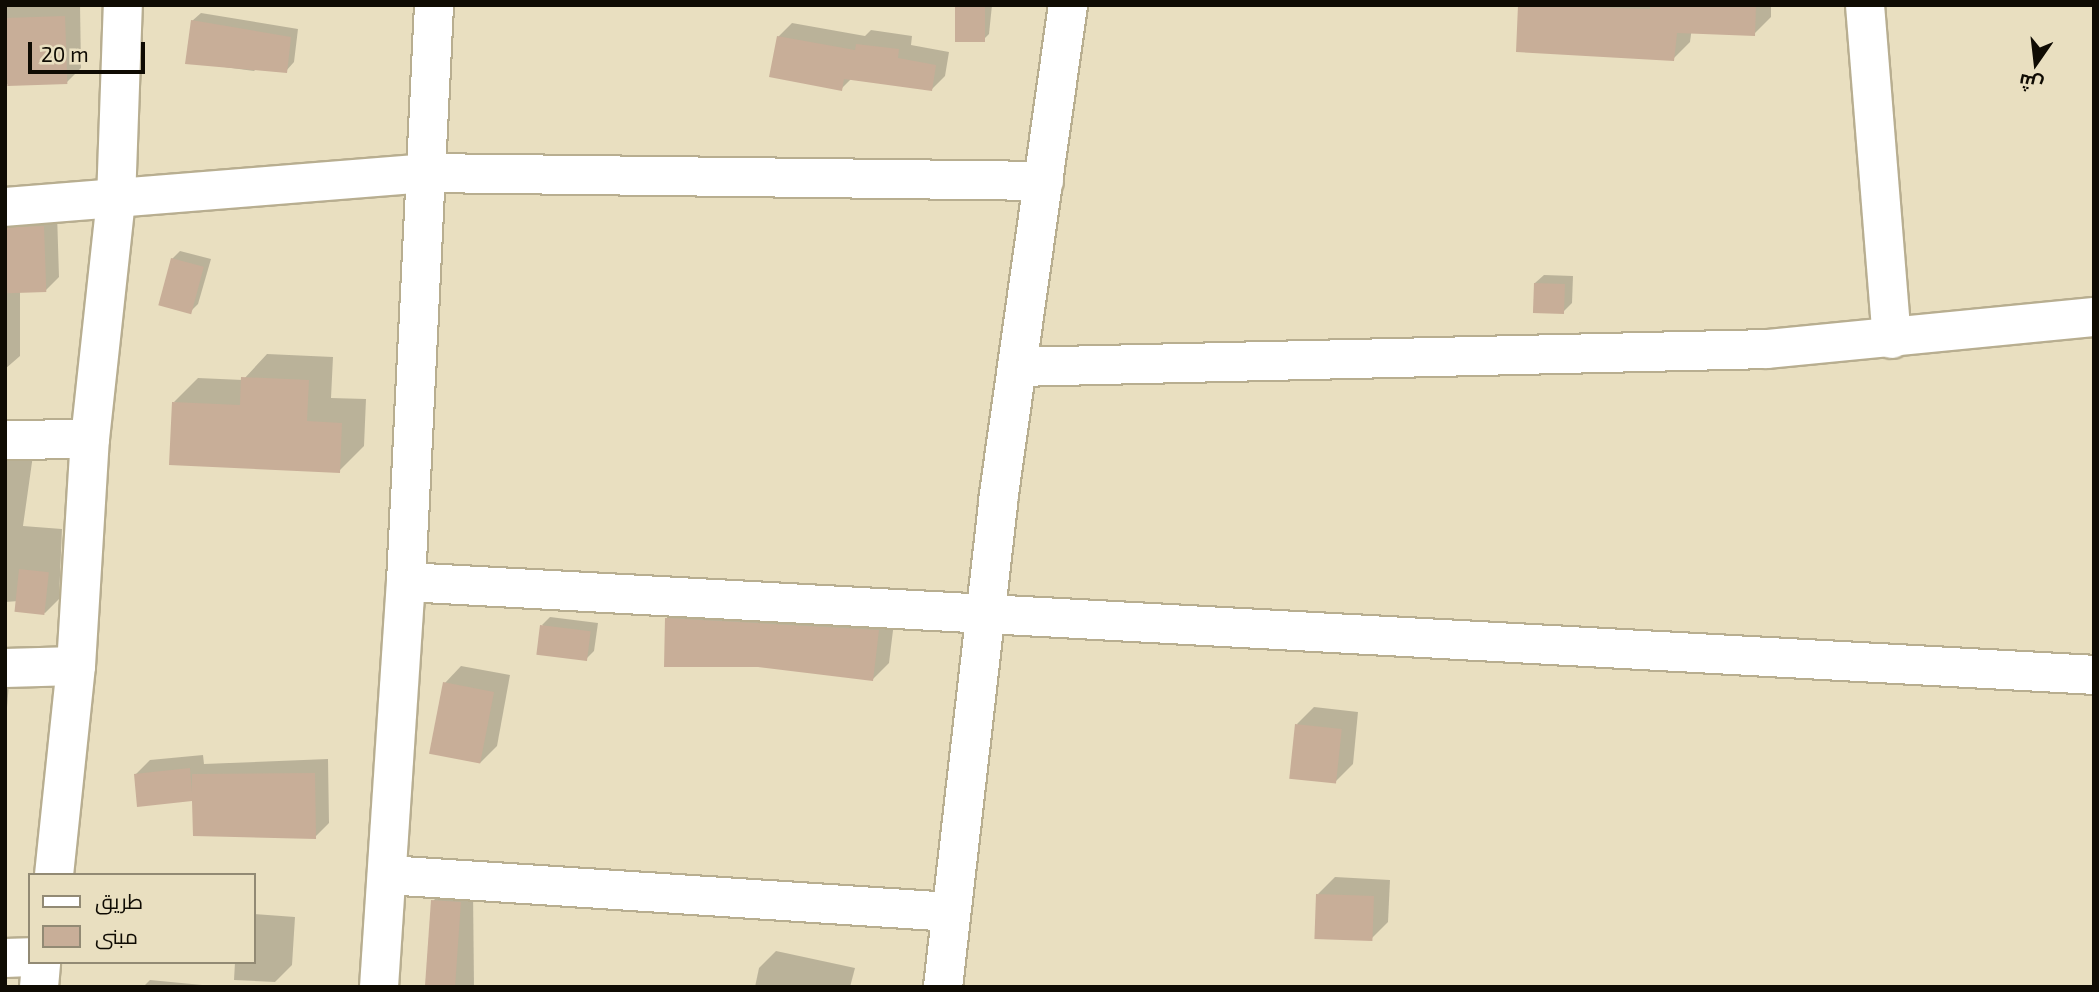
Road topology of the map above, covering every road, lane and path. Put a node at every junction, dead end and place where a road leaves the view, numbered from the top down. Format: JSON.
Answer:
{"nodes":[{"id":1,"x":123,"y":5,"type":"edge"},
{"id":2,"x":434,"y":5,"type":"edge"},
{"id":3,"x":1068,"y":5,"type":"edge"},
{"id":4,"x":1865,"y":5,"type":"edge"},
{"id":5,"x":426,"y":173,"type":"junction"},
{"id":6,"x":1044,"y":181,"type":"junction"},
{"id":7,"x":117,"y":201,"type":"junction"},
{"id":8,"x":5,"y":207,"type":"edge"},
{"id":9,"x":2094,"y":317,"type":"edge"},
{"id":10,"x":1892,"y":339,"type":"junction"},
{"id":11,"x":1017,"y":367,"type":"junction"},
{"id":12,"x":90,"y":439,"type":"junction"},
{"id":13,"x":5,"y":440,"type":"edge"},
{"id":14,"x":406,"y":582,"type":"junction"},
{"id":15,"x":987,"y":611,"type":"junction"},
{"id":16,"x":76,"y":666,"type":"junction"},
{"id":17,"x":5,"y":668,"type":"edge"},
{"id":18,"x":2094,"y":675,"type":"edge"},
{"id":19,"x":54,"y":873,"type":"edge"},
{"id":20,"x":387,"y":875,"type":"junction"},
{"id":21,"x":951,"y":912,"type":"junction"},
{"id":22,"x":28,"y":957,"type":"edge"},
{"id":23,"x":5,"y":958,"type":"edge"},
{"id":24,"x":41,"y":964,"type":"edge"},
{"id":25,"x":39,"y":987,"type":"edge"},
{"id":26,"x":379,"y":987,"type":"edge"},
{"id":27,"x":943,"y":987,"type":"edge"}],
"edges":[{"from":1,"to":7,"type":"street"},
{"from":2,"to":5,"type":"street"},
{"from":3,"to":6,"type":"street"},
{"from":4,"to":10,"type":"street"},
{"from":5,"to":6,"type":"street"},
{"from":5,"to":7,"type":"street"},
{"from":5,"to":14,"type":"street"},
{"from":6,"to":11,"type":"street"},
{"from":7,"to":8,"type":"street"},
{"from":7,"to":12,"type":"street"},
{"from":9,"to":10,"type":"street"},
{"from":10,"to":11,"type":"street"},
{"from":11,"to":15,"type":"street"},
{"from":12,"to":13,"type":"street"},
{"from":12,"to":16,"type":"street"},
{"from":14,"to":15,"type":"street"},
{"from":14,"to":20,"type":"street"},
{"from":15,"to":18,"type":"street"},
{"from":15,"to":21,"type":"street"},
{"from":16,"to":17,"type":"street"},
{"from":16,"to":19,"type":"street"},
{"from":20,"to":21,"type":"street"},
{"from":20,"to":26,"type":"street"},
{"from":21,"to":27,"type":"street"},
{"from":22,"to":23,"type":"street"},
{"from":24,"to":25,"type":"street"}]}
